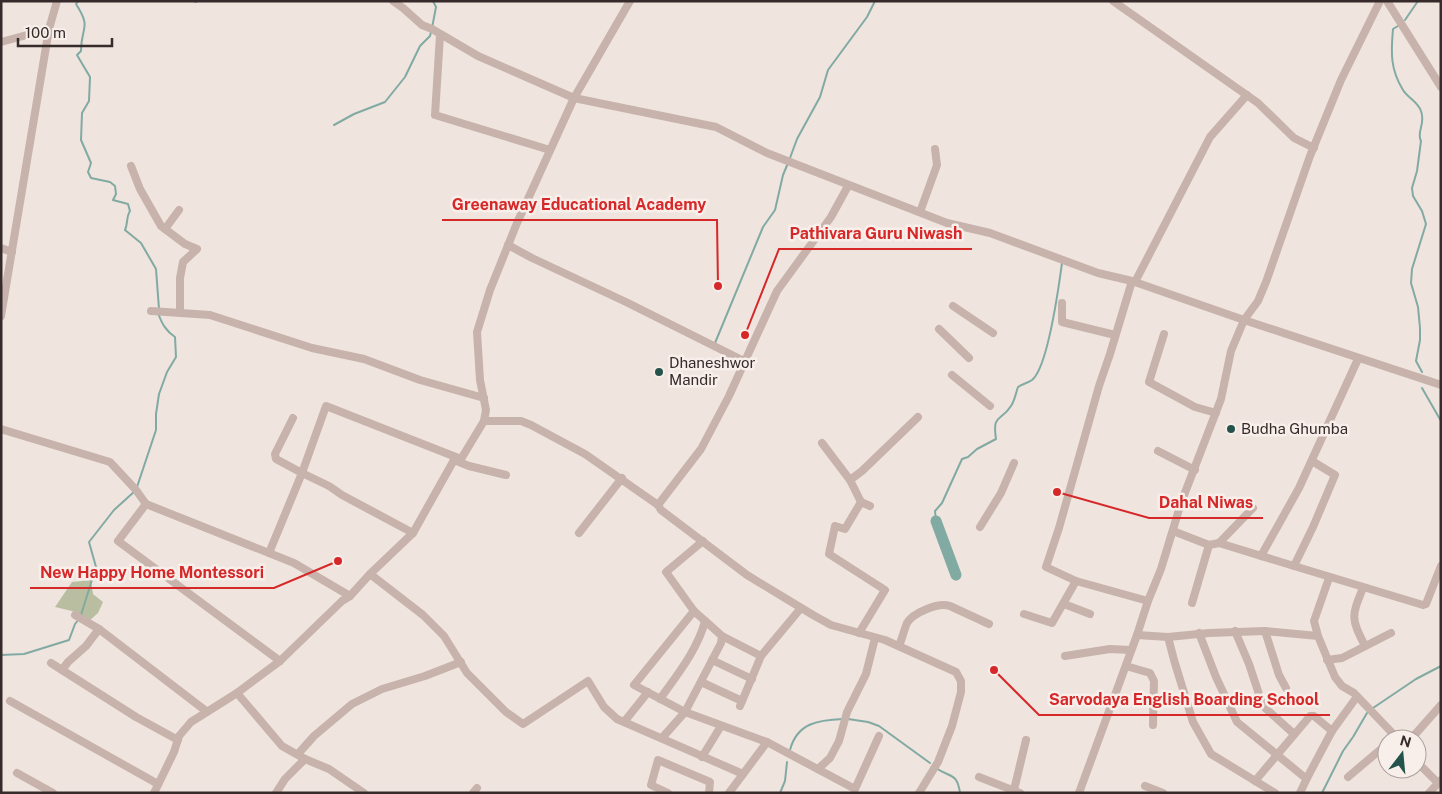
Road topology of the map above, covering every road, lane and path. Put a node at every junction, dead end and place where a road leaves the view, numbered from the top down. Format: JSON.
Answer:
{"nodes":[{"id":1,"x":57,"y":1,"type":"edge"},
{"id":2,"x":393,"y":1,"type":"edge"},
{"id":3,"x":630,"y":1,"type":"edge"},
{"id":4,"x":1113,"y":1,"type":"edge"},
{"id":5,"x":1380,"y":1,"type":"edge"},
{"id":6,"x":1387,"y":1,"type":"edge"},
{"id":7,"x":48,"y":29,"type":"junction"},
{"id":8,"x":440,"y":35,"type":"junction"},
{"id":9,"x":1,"y":42,"type":"edge"},
{"id":10,"x":1441,"y":87,"type":"edge"},
{"id":11,"x":1247,"y":95,"type":"junction"},
{"id":12,"x":574,"y":98,"type":"junction"},
{"id":13,"x":1314,"y":148,"type":"junction"},
{"id":14,"x":935,"y":149,"type":"dead end"},
{"id":15,"x":550,"y":150,"type":"junction"},
{"id":16,"x":131,"y":166,"type":"dead end"},
{"id":17,"x":848,"y":186,"type":"junction"},
{"id":18,"x":178,"y":210,"type":"dead end"},
{"id":19,"x":920,"y":212,"type":"junction"},
{"id":20,"x":165,"y":229,"type":"junction"},
{"id":21,"x":508,"y":245,"type":"junction"},
{"id":22,"x":1,"y":248,"type":"edge"},
{"id":23,"x":12,"y":252,"type":"junction"},
{"id":24,"x":1133,"y":282,"type":"junction"},
{"id":25,"x":1062,"y":303,"type":"dead end"},
{"id":26,"x":953,"y":306,"type":"dead end"},
{"id":27,"x":151,"y":311,"type":"dead end"},
{"id":28,"x":180,"y":312,"type":"junction"},
{"id":29,"x":1,"y":316,"type":"edge"},
{"id":30,"x":1244,"y":320,"type":"junction"},
{"id":31,"x":939,"y":329,"type":"dead end"},
{"id":32,"x":993,"y":333,"type":"dead end"},
{"id":33,"x":1164,"y":334,"type":"dead end"},
{"id":34,"x":1115,"y":335,"type":"junction"},
{"id":35,"x":968,"y":358,"type":"dead end"},
{"id":36,"x":1358,"y":359,"type":"junction"},
{"id":37,"x":744,"y":362,"type":"junction"},
{"id":38,"x":952,"y":375,"type":"dead end"},
{"id":39,"x":1441,"y":385,"type":"edge"},
{"id":40,"x":484,"y":398,"type":"junction"},
{"id":41,"x":990,"y":406,"type":"dead end"},
{"id":42,"x":1216,"y":413,"type":"junction"},
{"id":43,"x":918,"y":416,"type":"dead end"},
{"id":44,"x":293,"y":418,"type":"dead end"},
{"id":45,"x":484,"y":422,"type":"junction"},
{"id":46,"x":1,"y":429,"type":"edge"},
{"id":47,"x":822,"y":443,"type":"dead end"},
{"id":48,"x":1158,"y":451,"type":"dead end"},
{"id":49,"x":458,"y":460,"type":"junction"},
{"id":50,"x":1312,"y":461,"type":"junction"},
{"id":51,"x":1014,"y":463,"type":"dead end"},
{"id":52,"x":1195,"y":470,"type":"junction"},
{"id":53,"x":302,"y":473,"type":"junction"},
{"id":54,"x":506,"y":475,"type":"dead end"},
{"id":55,"x":622,"y":478,"type":"junction"},
{"id":56,"x":850,"y":480,"type":"junction"},
{"id":57,"x":861,"y":502,"type":"junction"},
{"id":58,"x":146,"y":504,"type":"junction"},
{"id":59,"x":658,"y":504,"type":"junction"},
{"id":60,"x":870,"y":506,"type":"dead end"},
{"id":61,"x":1253,"y":508,"type":"dead end"},
{"id":62,"x":980,"y":527,"type":"dead end"},
{"id":63,"x":1173,"y":531,"type":"junction"},
{"id":64,"x":579,"y":532,"type":"dead end"},
{"id":65,"x":413,"y":533,"type":"junction"},
{"id":66,"x":703,"y":541,"type":"junction"},
{"id":67,"x":1219,"y":543,"type":"junction"},
{"id":68,"x":1209,"y":545,"type":"junction"},
{"id":69,"x":269,"y":553,"type":"junction"},
{"id":70,"x":1261,"y":556,"type":"junction"},
{"id":71,"x":1294,"y":566,"type":"junction"},
{"id":72,"x":1441,"y":566,"type":"edge"},
{"id":73,"x":370,"y":574,"type":"junction"},
{"id":74,"x":1439,"y":576,"type":"edge"},
{"id":75,"x":1329,"y":578,"type":"junction"},
{"id":76,"x":1076,"y":581,"type":"junction"},
{"id":77,"x":1363,"y":588,"type":"junction"},
{"id":78,"x":350,"y":596,"type":"junction"},
{"id":79,"x":1148,"y":601,"type":"junction"},
{"id":80,"x":1192,"y":603,"type":"dead end"},
{"id":81,"x":1064,"y":604,"type":"junction"},
{"id":82,"x":802,"y":608,"type":"junction"},
{"id":83,"x":694,"y":611,"type":"junction"},
{"id":84,"x":1024,"y":614,"type":"dead end"},
{"id":85,"x":1090,"y":614,"type":"dead end"},
{"id":86,"x":75,"y":615,"type":"dead end"},
{"id":87,"x":705,"y":621,"type":"junction"},
{"id":88,"x":989,"y":624,"type":"dead end"},
{"id":89,"x":99,"y":628,"type":"junction"},
{"id":90,"x":1235,"y":631,"type":"junction"},
{"id":91,"x":1265,"y":631,"type":"junction"},
{"id":92,"x":859,"y":633,"type":"junction"},
{"id":93,"x":1391,"y":633,"type":"dead end"},
{"id":94,"x":1137,"y":634,"type":"junction"},
{"id":95,"x":1199,"y":634,"type":"junction"},
{"id":96,"x":722,"y":636,"type":"junction"},
{"id":97,"x":1318,"y":636,"type":"junction"},
{"id":98,"x":1168,"y":637,"type":"junction"},
{"id":99,"x":875,"y":638,"type":"junction"},
{"id":100,"x":899,"y":646,"type":"junction"},
{"id":101,"x":1365,"y":646,"type":"junction"},
{"id":102,"x":1131,"y":650,"type":"junction"},
{"id":103,"x":761,"y":656,"type":"junction"},
{"id":104,"x":1065,"y":656,"type":"dead end"},
{"id":105,"x":712,"y":660,"type":"junction"},
{"id":106,"x":1327,"y":660,"type":"junction"},
{"id":107,"x":280,"y":661,"type":"junction"},
{"id":108,"x":461,"y":662,"type":"junction"},
{"id":109,"x":51,"y":663,"type":"dead end"},
{"id":110,"x":1126,"y":666,"type":"junction"},
{"id":111,"x":62,"y":670,"type":"junction"},
{"id":112,"x":752,"y":679,"type":"junction"},
{"id":113,"x":701,"y":682,"type":"junction"},
{"id":114,"x":1286,"y":688,"type":"dead end"},
{"id":115,"x":648,"y":692,"type":"junction"},
{"id":116,"x":237,"y":693,"type":"junction"},
{"id":117,"x":1356,"y":698,"type":"junction"},
{"id":118,"x":660,"y":699,"type":"junction"},
{"id":119,"x":10,"y":701,"type":"dead end"},
{"id":120,"x":1441,"y":705,"type":"edge"},
{"id":121,"x":206,"y":711,"type":"junction"},
{"id":122,"x":686,"y":712,"type":"junction"},
{"id":123,"x":624,"y":722,"type":"junction"},
{"id":124,"x":1153,"y":725,"type":"dead end"},
{"id":125,"x":721,"y":726,"type":"junction"},
{"id":126,"x":1386,"y":729,"type":"edge"},
{"id":127,"x":1420,"y":729,"type":"edge"},
{"id":128,"x":1332,"y":731,"type":"junction"},
{"id":129,"x":1294,"y":734,"type":"junction"},
{"id":130,"x":879,"y":736,"type":"dead end"},
{"id":131,"x":662,"y":738,"type":"junction"},
{"id":132,"x":178,"y":740,"type":"junction"},
{"id":133,"x":1026,"y":740,"type":"dead end"},
{"id":134,"x":767,"y":742,"type":"junction"},
{"id":135,"x":1377,"y":752,"type":"edge"},
{"id":136,"x":298,"y":754,"type":"junction"},
{"id":137,"x":1277,"y":755,"type":"junction"},
{"id":138,"x":702,"y":757,"type":"junction"},
{"id":139,"x":306,"y":759,"type":"junction"},
{"id":140,"x":818,"y":769,"type":"junction"},
{"id":141,"x":1427,"y":771,"type":"edge"},
{"id":142,"x":17,"y":773,"type":"dead end"},
{"id":143,"x":743,"y":774,"type":"junction"},
{"id":144,"x":978,"y":777,"type":"dead end"},
{"id":145,"x":1348,"y":777,"type":"dead end"},
{"id":146,"x":1307,"y":778,"type":"junction"},
{"id":147,"x":1255,"y":781,"type":"junction"},
{"id":148,"x":1439,"y":782,"type":"edge"},
{"id":149,"x":158,"y":784,"type":"junction"},
{"id":150,"x":651,"y":785,"type":"junction"},
{"id":151,"x":1144,"y":786,"type":"dead end"},
{"id":152,"x":1017,"y":791,"type":"edge"},
{"id":153,"x":856,"y":792,"type":"edge"},
{"id":154,"x":53,"y":793,"type":"edge"},
{"id":155,"x":154,"y":793,"type":"edge"},
{"id":156,"x":276,"y":793,"type":"edge"},
{"id":157,"x":364,"y":793,"type":"edge"},
{"id":158,"x":644,"y":793,"type":"edge"},
{"id":159,"x":668,"y":793,"type":"edge"},
{"id":160,"x":709,"y":793,"type":"edge"},
{"id":161,"x":729,"y":793,"type":"edge"},
{"id":162,"x":919,"y":793,"type":"edge"},
{"id":163,"x":1079,"y":793,"type":"edge"},
{"id":164,"x":1163,"y":793,"type":"edge"},
{"id":165,"x":1275,"y":793,"type":"edge"},
{"id":166,"x":1300,"y":793,"type":"edge"},
{"id":167,"x":1429,"y":793,"type":"edge"}],
"edges":[{"from":1,"to":7,"type":"street"},
{"from":2,"to":8,"type":"street"},
{"from":3,"to":12,"type":"street"},
{"from":4,"to":11,"type":"street"},
{"from":5,"to":13,"type":"street"},
{"from":6,"to":10,"type":"street"},
{"from":7,"to":9,"type":"street"},
{"from":7,"to":23,"type":"street"},
{"from":8,"to":12,"type":"street"},
{"from":8,"to":15,"type":"street"},
{"from":11,"to":13,"type":"street"},
{"from":11,"to":24,"type":"street"},
{"from":12,"to":15,"type":"street"},
{"from":12,"to":17,"type":"street"},
{"from":13,"to":30,"type":"street"},
{"from":14,"to":19,"type":"street"},
{"from":15,"to":21,"type":"street"},
{"from":16,"to":20,"type":"street"},
{"from":17,"to":19,"type":"street"},
{"from":17,"to":37,"type":"street"},
{"from":18,"to":20,"type":"street"},
{"from":19,"to":24,"type":"street"},
{"from":20,"to":28,"type":"street"},
{"from":21,"to":37,"type":"street"},
{"from":21,"to":40,"type":"street"},
{"from":22,"to":23,"type":"street"},
{"from":23,"to":29,"type":"street"},
{"from":24,"to":30,"type":"street"},
{"from":24,"to":34,"type":"street"},
{"from":25,"to":34,"type":"street"},
{"from":26,"to":32,"type":"street"},
{"from":27,"to":28,"type":"street"},
{"from":28,"to":40,"type":"street"},
{"from":30,"to":36,"type":"street"},
{"from":30,"to":42,"type":"street"},
{"from":31,"to":35,"type":"street"},
{"from":33,"to":42,"type":"street"},
{"from":34,"to":76,"type":"street"},
{"from":36,"to":39,"type":"street"},
{"from":36,"to":50,"type":"street"},
{"from":37,"to":59,"type":"street"},
{"from":38,"to":41,"type":"street"},
{"from":40,"to":45,"type":"street"},
{"from":42,"to":52,"type":"street"},
{"from":43,"to":56,"type":"street"},
{"from":44,"to":53,"type":"street"},
{"from":45,"to":49,"type":"street"},
{"from":45,"to":55,"type":"street"},
{"from":46,"to":58,"type":"street"},
{"from":47,"to":56,"type":"street"},
{"from":48,"to":52,"type":"street"},
{"from":49,"to":53,"type":"street"},
{"from":49,"to":54,"type":"street"},
{"from":49,"to":65,"type":"street"},
{"from":50,"to":70,"type":"street"},
{"from":50,"to":71,"type":"street"},
{"from":51,"to":62,"type":"street"},
{"from":52,"to":63,"type":"street"},
{"from":53,"to":65,"type":"street"},
{"from":53,"to":69,"type":"street"},
{"from":55,"to":59,"type":"street"},
{"from":55,"to":64,"type":"street"},
{"from":56,"to":57,"type":"street"},
{"from":57,"to":60,"type":"street"},
{"from":57,"to":92,"type":"street"},
{"from":58,"to":69,"type":"street"},
{"from":58,"to":107,"type":"street"},
{"from":59,"to":66,"type":"street"},
{"from":61,"to":67,"type":"street"},
{"from":63,"to":68,"type":"street"},
{"from":63,"to":79,"type":"street"},
{"from":65,"to":73,"type":"street"},
{"from":66,"to":82,"type":"street"},
{"from":66,"to":83,"type":"street"},
{"from":67,"to":68,"type":"street"},
{"from":67,"to":70,"type":"street"},
{"from":68,"to":80,"type":"street"},
{"from":69,"to":78,"type":"street"},
{"from":70,"to":71,"type":"street"},
{"from":71,"to":75,"type":"street"},
{"from":72,"to":74,"type":"street"},
{"from":73,"to":78,"type":"street"},
{"from":73,"to":108,"type":"street"},
{"from":74,"to":77,"type":"street"},
{"from":75,"to":77,"type":"street"},
{"from":75,"to":97,"type":"street"},
{"from":76,"to":79,"type":"street"},
{"from":76,"to":81,"type":"street"},
{"from":77,"to":101,"type":"street"},
{"from":78,"to":107,"type":"street"},
{"from":79,"to":94,"type":"street"},
{"from":81,"to":84,"type":"street"},
{"from":81,"to":85,"type":"street"},
{"from":82,"to":92,"type":"street"},
{"from":82,"to":103,"type":"street"},
{"from":83,"to":87,"type":"street"},
{"from":83,"to":115,"type":"street"},
{"from":86,"to":89,"type":"street"},
{"from":87,"to":96,"type":"street"},
{"from":87,"to":118,"type":"street"},
{"from":88,"to":100,"type":"street"},
{"from":89,"to":111,"type":"street"},
{"from":89,"to":121,"type":"street"},
{"from":90,"to":91,"type":"street"},
{"from":90,"to":95,"type":"street"},
{"from":90,"to":129,"type":"street"},
{"from":91,"to":97,"type":"street"},
{"from":91,"to":114,"type":"street"},
{"from":92,"to":99,"type":"street"},
{"from":93,"to":101,"type":"street"},
{"from":94,"to":98,"type":"street"},
{"from":94,"to":102,"type":"street"},
{"from":95,"to":98,"type":"street"},
{"from":95,"to":137,"type":"street"},
{"from":96,"to":103,"type":"street"},
{"from":96,"to":105,"type":"street"},
{"from":97,"to":106,"type":"street"},
{"from":98,"to":147,"type":"street"},
{"from":99,"to":100,"type":"street"},
{"from":99,"to":140,"type":"street"},
{"from":100,"to":162,"type":"street"},
{"from":101,"to":106,"type":"street"},
{"from":102,"to":104,"type":"street"},
{"from":102,"to":110,"type":"street"},
{"from":103,"to":112,"type":"street"},
{"from":105,"to":112,"type":"street"},
{"from":105,"to":113,"type":"street"},
{"from":106,"to":117,"type":"street"},
{"from":107,"to":116,"type":"street"},
{"from":108,"to":123,"type":"street"},
{"from":108,"to":136,"type":"street"},
{"from":109,"to":111,"type":"street"},
{"from":110,"to":124,"type":"street"},
{"from":110,"to":163,"type":"street"},
{"from":111,"to":132,"type":"street"},
{"from":112,"to":113,"type":"street"},
{"from":113,"to":122,"type":"street"},
{"from":115,"to":118,"type":"street"},
{"from":115,"to":123,"type":"street"},
{"from":116,"to":121,"type":"street"},
{"from":116,"to":136,"type":"street"},
{"from":117,"to":126,"type":"street"},
{"from":117,"to":128,"type":"street"},
{"from":118,"to":122,"type":"street"},
{"from":119,"to":149,"type":"street"},
{"from":120,"to":127,"type":"street"},
{"from":121,"to":132,"type":"street"},
{"from":122,"to":125,"type":"street"},
{"from":122,"to":131,"type":"street"},
{"from":123,"to":131,"type":"street"},
{"from":125,"to":134,"type":"street"},
{"from":125,"to":138,"type":"street"},
{"from":128,"to":129,"type":"street"},
{"from":128,"to":146,"type":"street"},
{"from":129,"to":137,"type":"street"},
{"from":130,"to":153,"type":"street"},
{"from":131,"to":138,"type":"street"},
{"from":132,"to":149,"type":"street"},
{"from":133,"to":152,"type":"street"},
{"from":134,"to":140,"type":"street"},
{"from":134,"to":143,"type":"street"},
{"from":135,"to":145,"type":"street"},
{"from":136,"to":139,"type":"street"},
{"from":137,"to":146,"type":"street"},
{"from":137,"to":147,"type":"street"},
{"from":138,"to":143,"type":"street"},
{"from":139,"to":156,"type":"street"},
{"from":139,"to":157,"type":"street"},
{"from":140,"to":153,"type":"street"},
{"from":141,"to":148,"type":"street"},
{"from":142,"to":154,"type":"street"},
{"from":143,"to":161,"type":"street"},
{"from":144,"to":152,"type":"street"},
{"from":146,"to":166,"type":"street"},
{"from":147,"to":165,"type":"street"},
{"from":148,"to":167,"type":"street"},
{"from":149,"to":155,"type":"street"},
{"from":150,"to":158,"type":"street"},
{"from":150,"to":159,"type":"street"},
{"from":150,"to":160,"type":"street"},
{"from":151,"to":164,"type":"street"}]}
